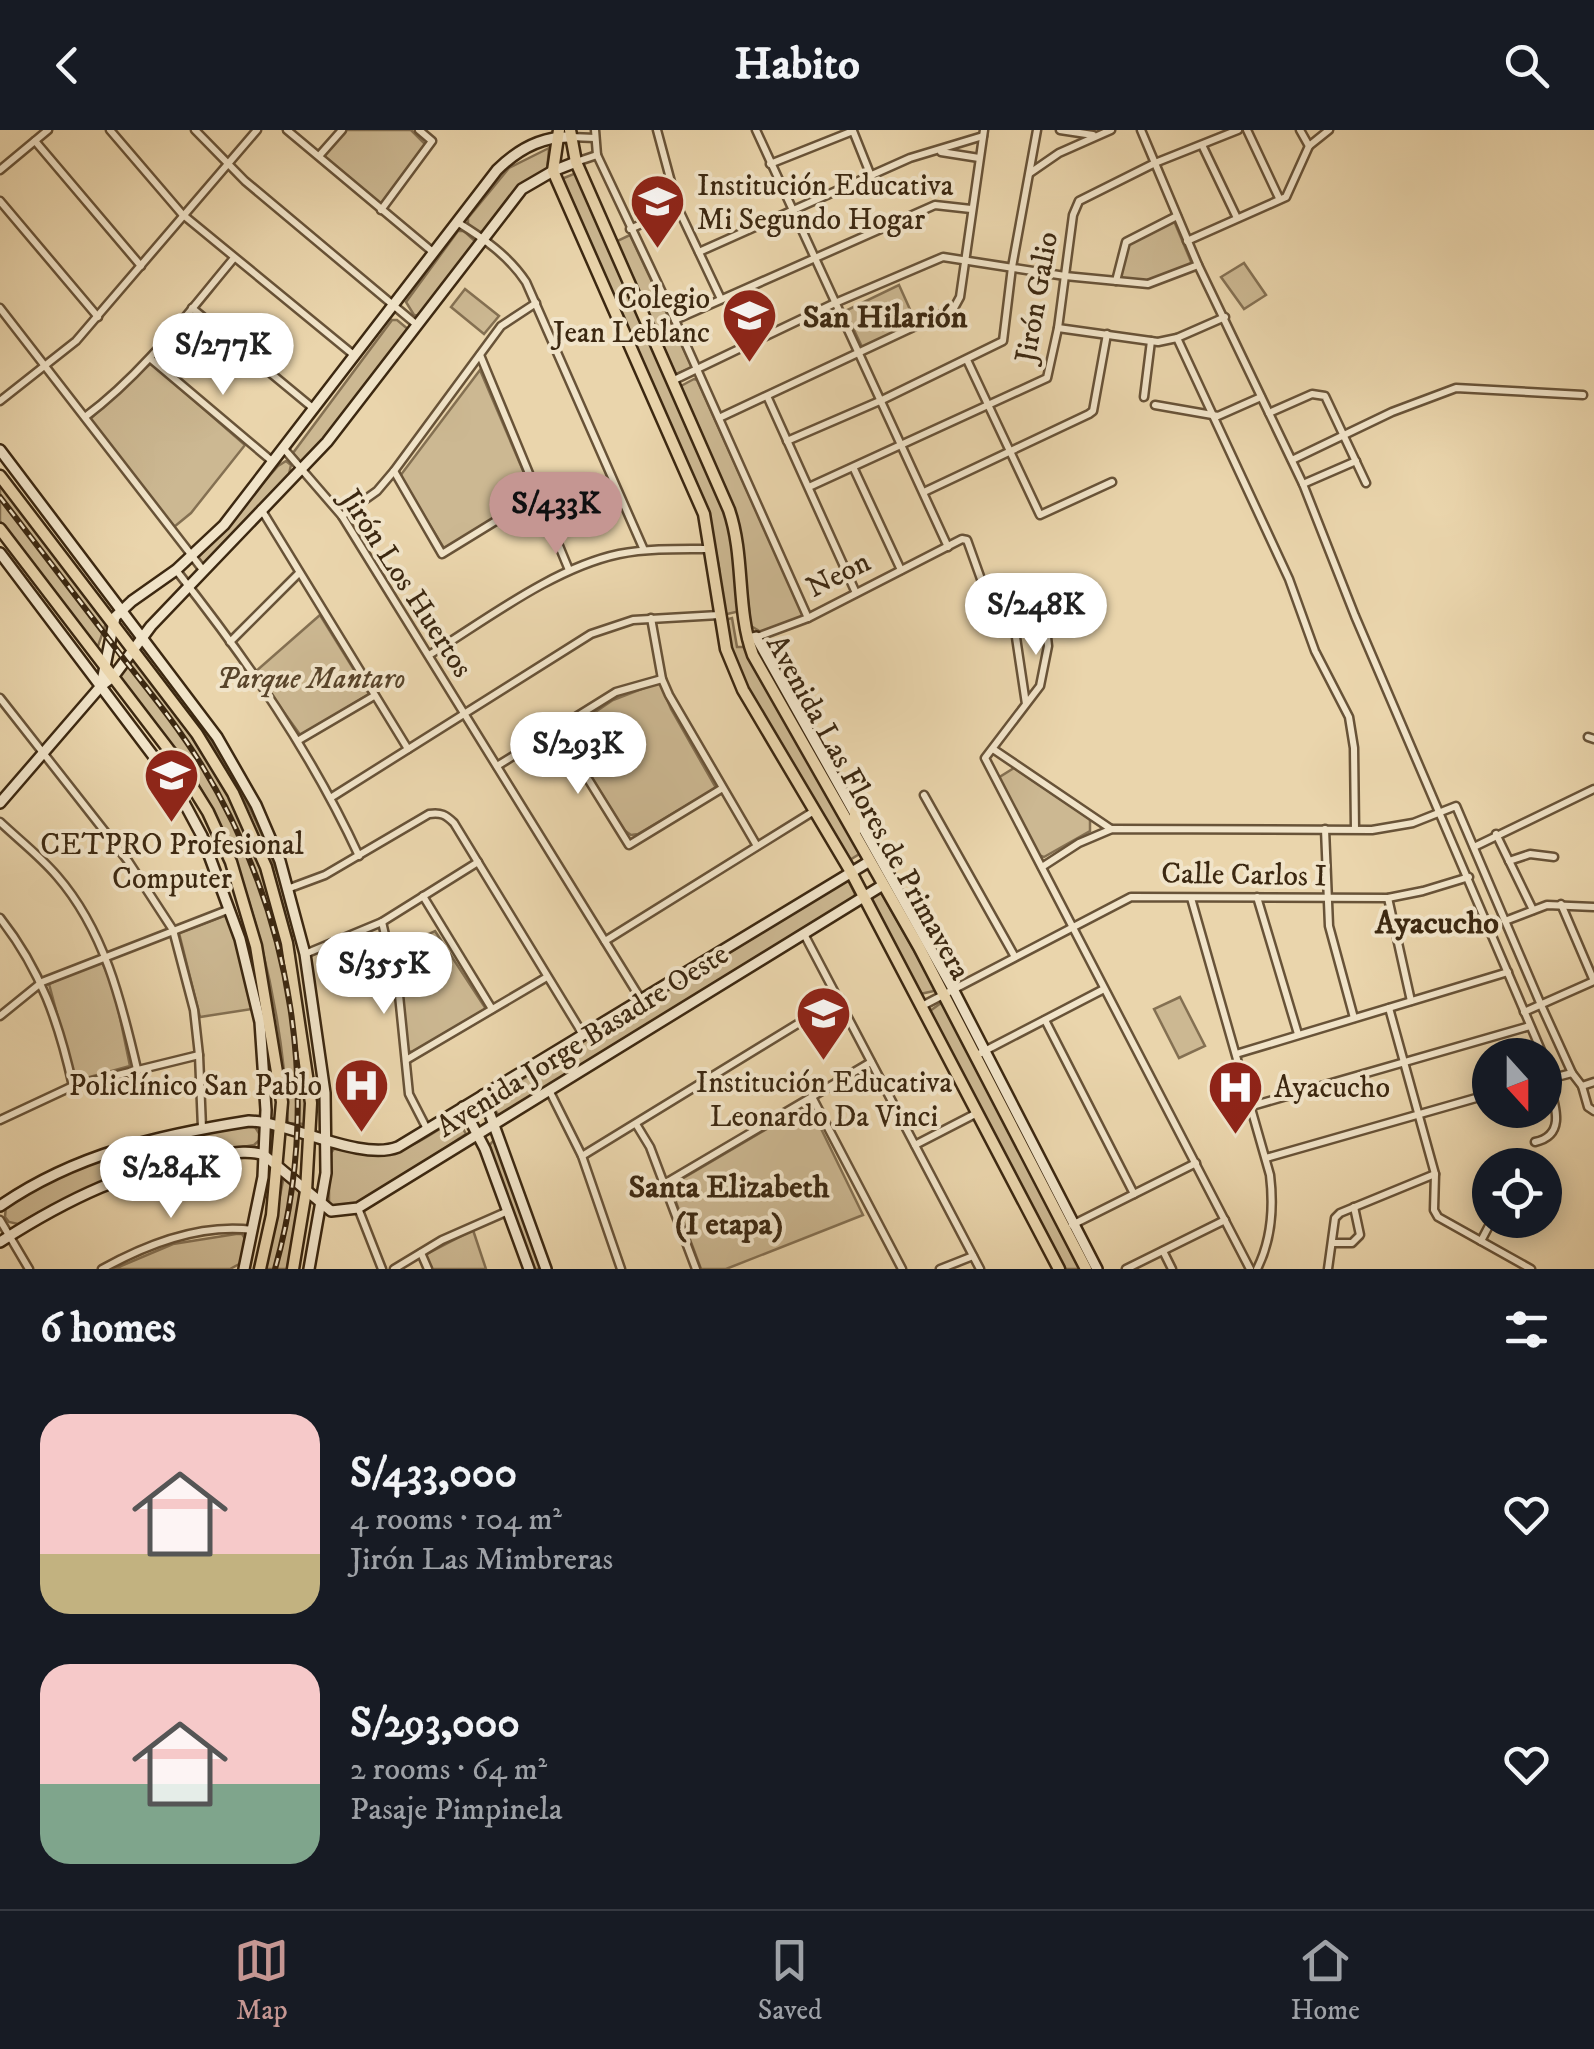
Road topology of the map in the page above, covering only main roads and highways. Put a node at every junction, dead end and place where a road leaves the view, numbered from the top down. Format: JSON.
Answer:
{"nodes":[{"id":1,"x":558,"y":133,"type":"edge"},
{"id":2,"x":570,"y":133,"type":"edge"},
{"id":3,"x":576,"y":162,"type":"junction"},
{"id":4,"x":553,"y":170,"type":"junction"},
{"id":5,"x":0,"y":450,"type":"edge"},
{"id":6,"x":0,"y":476,"type":"edge"},
{"id":7,"x":0,"y":529,"type":"edge"},
{"id":8,"x":0,"y":553,"type":"edge"},
{"id":9,"x":122,"y":610,"type":"junction"},
{"id":10,"x":113,"y":622,"type":"junction"},
{"id":11,"x":142,"y":637,"type":"junction"},
{"id":12,"x":752,"y":638,"type":"junction"},
{"id":13,"x":134,"y":651,"type":"junction"},
{"id":14,"x":104,"y":665,"type":"junction"},
{"id":15,"x":113,"y":677,"type":"junction"},
{"id":16,"x":101,"y":686,"type":"junction"},
{"id":17,"x":0,"y":803,"type":"edge"},
{"id":18,"x":855,"y":812,"type":"junction"},
{"id":19,"x":855,"y":833,"type":"junction"},
{"id":20,"x":870,"y":861,"type":"junction"},
{"id":21,"x":852,"y":872,"type":"junction"},
{"id":22,"x":883,"y":885,"type":"junction"},
{"id":23,"x":864,"y":896,"type":"junction"},
{"id":24,"x":948,"y":992,"type":"junction"},
{"id":25,"x":484,"y":1095,"type":"junction"},
{"id":26,"x":464,"y":1107,"type":"junction"},
{"id":27,"x":266,"y":1122,"type":"junction"},
{"id":28,"x":494,"y":1122,"type":"junction"},
{"id":29,"x":282,"y":1126,"type":"junction"},
{"id":30,"x":478,"y":1133,"type":"junction"},
{"id":31,"x":311,"y":1136,"type":"junction"},
{"id":32,"x":328,"y":1140,"type":"junction"},
{"id":33,"x":264,"y":1155,"type":"junction"},
{"id":34,"x":279,"y":1164,"type":"junction"},
{"id":35,"x":306,"y":1190,"type":"junction"},
{"id":36,"x":321,"y":1204,"type":"junction"},
{"id":37,"x":0,"y":1206,"type":"edge"},
{"id":38,"x":1070,"y":1226,"type":"junction"},
{"id":39,"x":5,"y":1239,"type":"edge"},
{"id":40,"x":244,"y":1269,"type":"edge"},
{"id":41,"x":260,"y":1269,"type":"edge"},
{"id":42,"x":292,"y":1269,"type":"edge"},
{"id":43,"x":309,"y":1269,"type":"edge"},
{"id":44,"x":529,"y":1269,"type":"edge"},
{"id":45,"x":546,"y":1269,"type":"edge"},
{"id":46,"x":1059,"y":1269,"type":"edge"},
{"id":47,"x":1086,"y":1269,"type":"edge"},
{"id":48,"x":1098,"y":1269,"type":"edge"}],
"edges":[{"from":1,"to":2,"type":"main road"},
{"from":1,"to":4,"type":"main road"},
{"from":1,"to":9,"type":"main road"},
{"from":2,"to":3,"type":"main road","name":"Avenida Las Flores de Primavera"},
{"from":3,"to":4,"type":"main road"},
{"from":3,"to":12,"type":"main road","name":"Avenida Las Flores de Primavera"},
{"from":4,"to":11,"type":"main road"},
{"from":4,"to":21,"type":"main road","name":"Avenida Las Flores de Primavera"},
{"from":5,"to":9,"type":"main road"},
{"from":6,"to":10,"type":"main road"},
{"from":7,"to":14,"type":"main road"},
{"from":8,"to":16,"type":"main road"},
{"from":9,"to":10,"type":"main road"},
{"from":9,"to":11,"type":"main road"},
{"from":10,"to":13,"type":"main road"},
{"from":10,"to":14,"type":"main road"},
{"from":11,"to":13,"type":"main road"},
{"from":11,"to":32,"type":"main road"},
{"from":12,"to":18,"type":"main road"},
{"from":12,"to":19,"type":"main road","name":"Avenida Las Flores de Primavera"},
{"from":13,"to":15,"type":"main road"},
{"from":13,"to":31,"type":"main road"},
{"from":14,"to":15,"type":"main road"},
{"from":14,"to":16,"type":"main road"},
{"from":15,"to":16,"type":"main road"},
{"from":15,"to":29,"type":"main road"},
{"from":16,"to":17,"type":"main road"},
{"from":16,"to":27,"type":"main road"},
{"from":18,"to":19,"type":"main road"},
{"from":18,"to":24,"type":"main road"},
{"from":19,"to":20,"type":"main road","name":"Avenida Las Flores de Primavera"},
{"from":20,"to":21,"type":"main road","name":"Avenida Jorge Basadre Oeste"},
{"from":20,"to":22,"type":"main road","name":"Avenida Las Flores de Primavera"},
{"from":21,"to":23,"type":"main road","name":"Avenida Las Flores de Primavera"},
{"from":21,"to":25,"type":"main road","name":"Avenida Jorge Basadre Oeste"},
{"from":22,"to":23,"type":"main road","name":"Avenida Jorge Basadre Oeste"},
{"from":22,"to":24,"type":"main road","name":"Avenida Las Flores de Primavera"},
{"from":23,"to":28,"type":"main road","name":"Avenida Jorge Basadre Oeste"},
{"from":23,"to":46,"type":"main road","name":"Avenida Las Flores de Primavera"},
{"from":24,"to":38,"type":"main road","name":"Avenida Las Flores de Primavera"},
{"from":25,"to":26,"type":"main road","name":"Avenida Jorge Basadre Oeste"},
{"from":25,"to":28,"type":"main road"},
{"from":26,"to":30,"type":"main road"},
{"from":26,"to":32,"type":"main road","name":"Avenida Jorge Basadre Oeste"},
{"from":27,"to":29,"type":"main road","name":"Avenida Jorge Basadre Oeste"},
{"from":27,"to":33,"type":"main road"},
{"from":27,"to":37,"type":"main road","name":"Avenida Jorge Basadre Oeste"},
{"from":28,"to":30,"type":"main road","name":"Avenida Jorge Basadre Oeste"},
{"from":28,"to":45,"type":"main road"},
{"from":29,"to":31,"type":"main road","name":"Avenida Jorge Basadre Oeste"},
{"from":29,"to":34,"type":"main road"},
{"from":30,"to":36,"type":"main road","name":"Avenida Jorge Basadre Oeste"},
{"from":30,"to":44,"type":"main road"},
{"from":31,"to":32,"type":"main road","name":"Avenida Jorge Basadre Oeste"},
{"from":31,"to":35,"type":"main road"},
{"from":32,"to":36,"type":"main road"},
{"from":33,"to":34,"type":"main road"},
{"from":33,"to":39,"type":"main road"},
{"from":33,"to":40,"type":"main road"},
{"from":34,"to":35,"type":"main road"},
{"from":34,"to":41,"type":"main road"},
{"from":35,"to":36,"type":"main road"},
{"from":35,"to":42,"type":"main road"},
{"from":36,"to":43,"type":"main road"},
{"from":38,"to":47,"type":"main road","name":"Avenida Las Flores de Primavera"},
{"from":38,"to":48,"type":"main road"}]}
